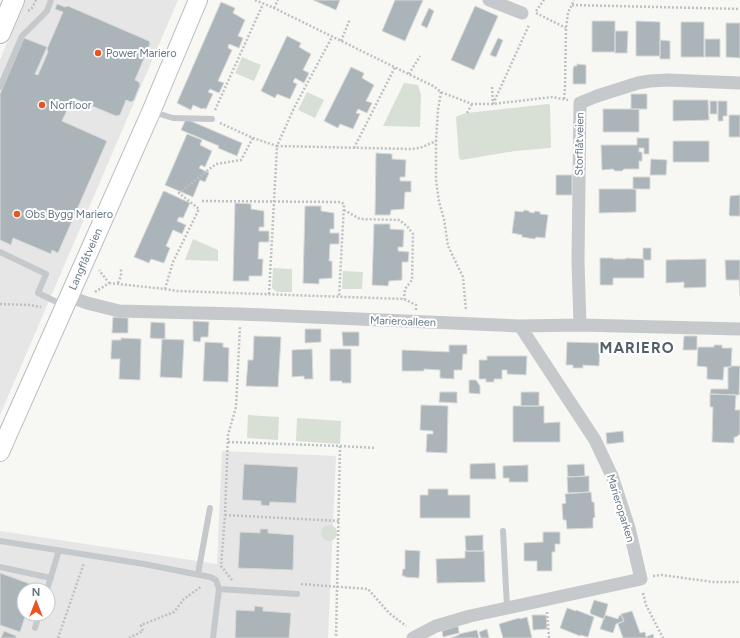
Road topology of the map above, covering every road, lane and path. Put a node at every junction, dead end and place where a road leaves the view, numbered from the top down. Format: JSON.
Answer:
{"nodes":[{"id":1,"x":14,"y":0,"type":"edge"},
{"id":2,"x":51,"y":0,"type":"edge"},
{"id":3,"x":198,"y":0,"type":"edge"},
{"id":4,"x":255,"y":0,"type":"edge"},
{"id":5,"x":278,"y":0,"type":"edge"},
{"id":6,"x":489,"y":0,"type":"edge"},
{"id":7,"x":544,"y":0,"type":"edge"},
{"id":8,"x":574,"y":0,"type":"edge"},
{"id":9,"x":263,"y":4,"type":"junction"},
{"id":10,"x":572,"y":5,"type":"junction"},
{"id":11,"x":274,"y":8,"type":"junction"},
{"id":12,"x":740,"y":9,"type":"edge"},
{"id":13,"x":527,"y":16,"type":"joint"},
{"id":14,"x":350,"y":19,"type":"dead end"},
{"id":15,"x":566,"y":28,"type":"junction"},
{"id":16,"x":0,"y":33,"type":"edge"},
{"id":17,"x":332,"y":37,"type":"junction"},
{"id":18,"x":341,"y":41,"type":"junction"},
{"id":19,"x":420,"y":56,"type":"dead end"},
{"id":20,"x":395,"y":67,"type":"junction"},
{"id":21,"x":409,"y":74,"type":"junction"},
{"id":22,"x":740,"y":83,"type":"edge"},
{"id":23,"x":0,"y":87,"type":"edge"},
{"id":24,"x":492,"y":87,"type":"dead end"},
{"id":25,"x":441,"y":92,"type":"junction"},
{"id":26,"x":564,"y":99,"type":"junction"},
{"id":27,"x":580,"y":103,"type":"junction"},
{"id":28,"x":472,"y":104,"type":"junction"},
{"id":29,"x":493,"y":104,"type":"junction"},
{"id":30,"x":151,"y":112,"type":"junction"},
{"id":31,"x":467,"y":113,"type":"dead end"},
{"id":32,"x":212,"y":119,"type":"junction"},
{"id":33,"x":253,"y":138,"type":"junction"},
{"id":34,"x":436,"y":141,"type":"junction"},
{"id":35,"x":277,"y":146,"type":"junction"},
{"id":36,"x":354,"y":148,"type":"junction"},
{"id":37,"x":202,"y":201,"type":"dead end"},
{"id":38,"x":274,"y":201,"type":"junction"},
{"id":39,"x":344,"y":210,"type":"junction"},
{"id":40,"x":0,"y":252,"type":"edge"},
{"id":41,"x":86,"y":256,"type":"junction"},
{"id":42,"x":121,"y":269,"type":"dead end"},
{"id":43,"x":109,"y":283,"type":"junction"},
{"id":44,"x":118,"y":283,"type":"junction"},
{"id":45,"x":165,"y":289,"type":"junction"},
{"id":46,"x":269,"y":294,"type":"junction"},
{"id":47,"x":90,"y":295,"type":"dead end"},
{"id":48,"x":338,"y":297,"type":"junction"},
{"id":49,"x":404,"y":299,"type":"junction"},
{"id":50,"x":66,"y":301,"type":"junction"},
{"id":51,"x":0,"y":304,"type":"edge"},
{"id":52,"x":44,"y":308,"type":"dead end"},
{"id":53,"x":240,"y":314,"type":"junction"},
{"id":54,"x":416,"y":321,"type":"junction"},
{"id":55,"x":468,"y":323,"type":"junction"},
{"id":56,"x":580,"y":325,"type":"junction"},
{"id":57,"x":520,"y":326,"type":"junction"},
{"id":58,"x":740,"y":330,"type":"edge"},
{"id":59,"x":228,"y":442,"type":"junction"},
{"id":60,"x":340,"y":446,"type":"junction"},
{"id":61,"x":376,"y":448,"type":"dead end"},
{"id":62,"x":0,"y":450,"type":"edge"},
{"id":63,"x":210,"y":508,"type":"dead end"},
{"id":64,"x":225,"y":515,"type":"junction"},
{"id":65,"x":339,"y":521,"type":"junction"},
{"id":66,"x":503,"y":531,"type":"dead end"},
{"id":67,"x":0,"y":541,"type":"edge"},
{"id":68,"x":59,"y":550,"type":"junction"},
{"id":69,"x":86,"y":554,"type":"junction"},
{"id":70,"x":0,"y":567,"type":"edge"},
{"id":71,"x":198,"y":574,"type":"junction"},
{"id":72,"x":52,"y":578,"type":"junction"},
{"id":73,"x":641,"y":579,"type":"junction"},
{"id":74,"x":239,"y":580,"type":"dead end"},
{"id":75,"x":50,"y":582,"type":"edge"},
{"id":76,"x":740,"y":582,"type":"edge"},
{"id":77,"x":298,"y":584,"type":"dead end"},
{"id":78,"x":202,"y":587,"type":"dead end"},
{"id":79,"x":338,"y":587,"type":"junction"},
{"id":80,"x":219,"y":589,"type":"junction"},
{"id":81,"x":297,"y":594,"type":"dead end"},
{"id":82,"x":507,"y":607,"type":"junction"},
{"id":83,"x":547,"y":615,"type":"dead end"},
{"id":84,"x":37,"y":622,"type":"edge"},
{"id":85,"x":35,"y":628,"type":"dead end"},
{"id":86,"x":416,"y":636,"type":"edge"},
{"id":87,"x":58,"y":638,"type":"edge"},
{"id":88,"x":129,"y":638,"type":"edge"},
{"id":89,"x":213,"y":638,"type":"edge"},
{"id":90,"x":336,"y":638,"type":"edge"},
{"id":91,"x":549,"y":638,"type":"edge"},
{"id":92,"x":663,"y":638,"type":"edge"}],
"edges":[{"from":1,"to":16,"type":"main road"},
{"from":2,"to":23,"type":"lane"},
{"from":3,"to":30,"type":"street","name":"Langflåtveien"},
{"from":4,"to":9,"type":"path"},
{"from":5,"to":11,"type":"path"},
{"from":6,"to":13,"type":"street"},
{"from":7,"to":15,"type":"path"},
{"from":8,"to":10,"type":"path"},
{"from":9,"to":11,"type":"path"},
{"from":9,"to":32,"type":"path"},
{"from":10,"to":12,"type":"path"},
{"from":10,"to":15,"type":"path"},
{"from":11,"to":17,"type":"path"},
{"from":13,"to":29,"type":"path"},
{"from":14,"to":18,"type":"path"},
{"from":15,"to":26,"type":"path"},
{"from":17,"to":18,"type":"path"},
{"from":17,"to":35,"type":"path"},
{"from":18,"to":20,"type":"path"},
{"from":19,"to":21,"type":"path"},
{"from":20,"to":21,"type":"path"},
{"from":20,"to":36,"type":"path"},
{"from":21,"to":25,"type":"path"},
{"from":22,"to":27,"type":"street","name":"Storflåtveien"},
{"from":24,"to":29,"type":"path"},
{"from":25,"to":28,"type":"path"},
{"from":25,"to":34,"type":"path"},
{"from":26,"to":27,"type":"path"},
{"from":26,"to":29,"type":"path"},
{"from":27,"to":56,"type":"street","name":"Storflåtveien"},
{"from":28,"to":29,"type":"path"},
{"from":28,"to":31,"type":"path"},
{"from":30,"to":32,"type":"lane"},
{"from":30,"to":41,"type":"street","name":"Langflåtveien"},
{"from":32,"to":33,"type":"path"},
{"from":33,"to":35,"type":"path"},
{"from":33,"to":45,"type":"path"},
{"from":34,"to":36,"type":"path"},
{"from":34,"to":55,"type":"path"},
{"from":35,"to":36,"type":"path"},
{"from":35,"to":38,"type":"path"},
{"from":37,"to":38,"type":"path"},
{"from":38,"to":39,"type":"path"},
{"from":38,"to":46,"type":"path"},
{"from":39,"to":48,"type":"path"},
{"from":39,"to":49,"type":"path"},
{"from":40,"to":50,"type":"lane"},
{"from":41,"to":43,"type":"path"},
{"from":41,"to":50,"type":"street","name":"Langflåtveien"},
{"from":42,"to":44,"type":"path"},
{"from":43,"to":44,"type":"path"},
{"from":43,"to":47,"type":"path"},
{"from":44,"to":45,"type":"path"},
{"from":45,"to":46,"type":"path"},
{"from":46,"to":48,"type":"path"},
{"from":48,"to":49,"type":"path"},
{"from":49,"to":54,"type":"path"},
{"from":50,"to":53,"type":"street","name":"Marieroalleen"},
{"from":50,"to":62,"type":"street","name":"Langflåtveien"},
{"from":51,"to":52,"type":"path"},
{"from":53,"to":54,"type":"street","name":"Marieroalleen"},
{"from":53,"to":59,"type":"path"},
{"from":54,"to":55,"type":"street","name":"Marieroalleen"},
{"from":55,"to":57,"type":"street","name":"Marieroalleen"},
{"from":56,"to":57,"type":"street","name":"Marieroalleen"},
{"from":56,"to":58,"type":"street","name":"Marieroalleen"},
{"from":57,"to":73,"type":"street","name":"Marieroparken"},
{"from":59,"to":60,"type":"path"},
{"from":59,"to":64,"type":"path"},
{"from":60,"to":61,"type":"path"},
{"from":60,"to":65,"type":"path"},
{"from":63,"to":71,"type":"lane"},
{"from":64,"to":65,"type":"path"},
{"from":64,"to":74,"type":"path"},
{"from":65,"to":79,"type":"path"},
{"from":66,"to":82,"type":"lane"},
{"from":67,"to":68,"type":"lane"},
{"from":68,"to":69,"type":"lane"},
{"from":68,"to":72,"type":"lane"},
{"from":69,"to":71,"type":"lane"},
{"from":69,"to":87,"type":"path"},
{"from":70,"to":72,"type":"lane"},
{"from":71,"to":80,"type":"lane"},
{"from":72,"to":75,"type":"lane"},
{"from":73,"to":76,"type":"path"},
{"from":73,"to":82,"type":"street"},
{"from":73,"to":92,"type":"path"},
{"from":77,"to":79,"type":"path"},
{"from":78,"to":88,"type":"path"},
{"from":79,"to":86,"type":"path"},
{"from":79,"to":90,"type":"path"},
{"from":80,"to":81,"type":"lane"},
{"from":80,"to":89,"type":"lane"},
{"from":82,"to":86,"type":"street"},
{"from":83,"to":91,"type":"path"},
{"from":84,"to":85,"type":"lane"}]}
